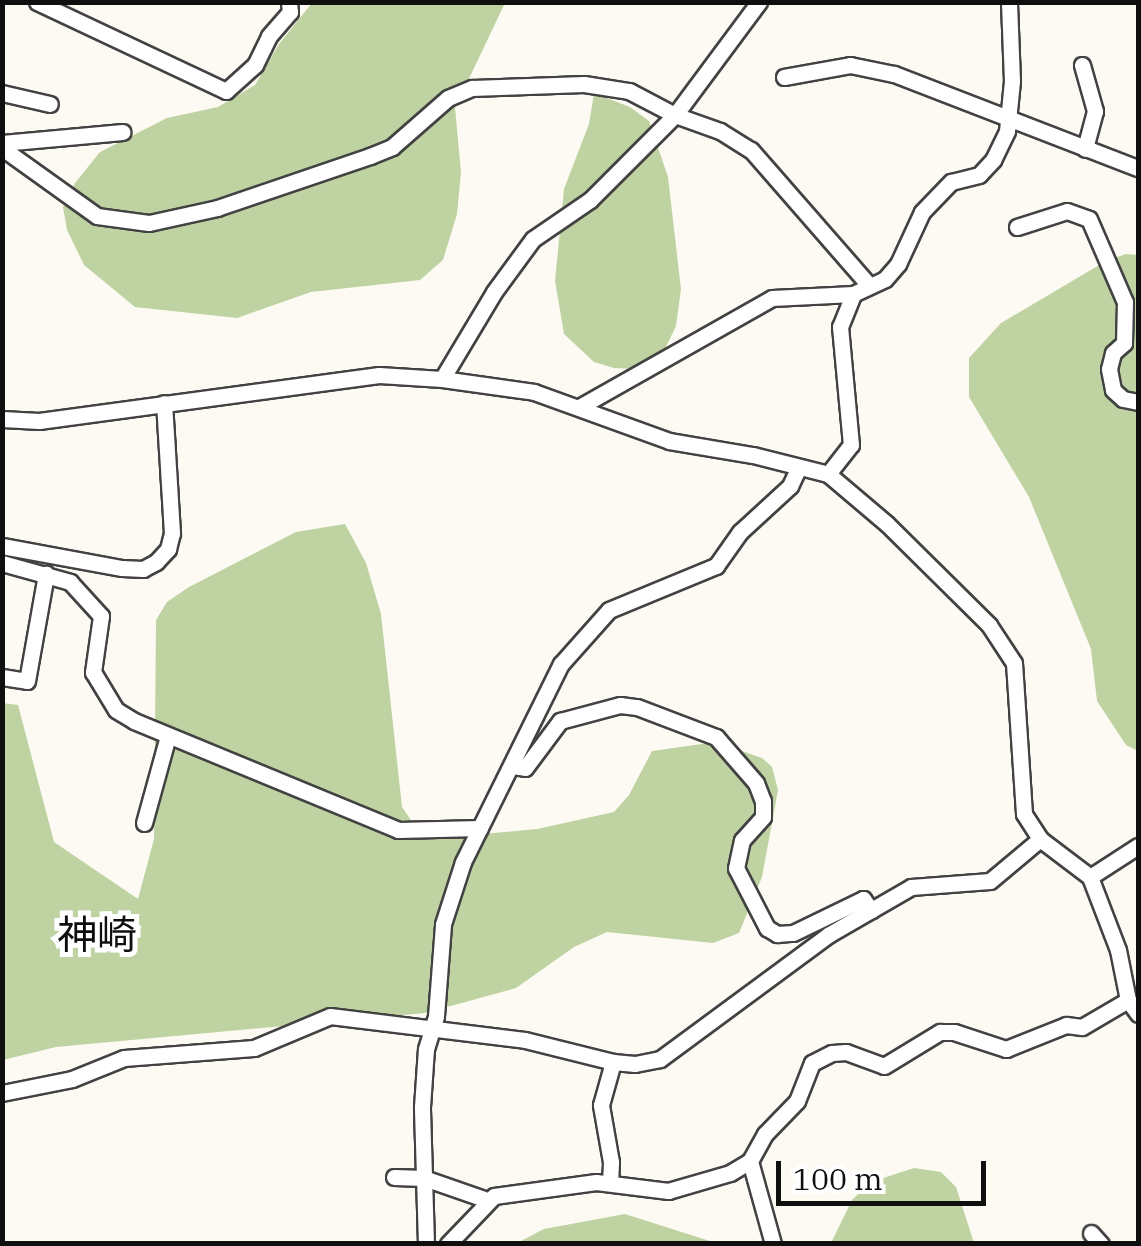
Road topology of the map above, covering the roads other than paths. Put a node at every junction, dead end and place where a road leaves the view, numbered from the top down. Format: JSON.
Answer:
{"nodes":[{"id":1,"x":37,"y":2,"type":"edge"},
{"id":2,"x":289,"y":2,"type":"edge"},
{"id":3,"x":759,"y":2,"type":"edge"},
{"id":4,"x":1009,"y":2,"type":"edge"},
{"id":5,"x":1082,"y":65,"type":"dead end"},
{"id":6,"x":784,"y":77,"type":"dead end"},
{"id":7,"x":2,"y":93,"type":"edge"},
{"id":8,"x":50,"y":104,"type":"dead end"},
{"id":9,"x":675,"y":115,"type":"junction"},
{"id":10,"x":1009,"y":118,"type":"junction"},
{"id":11,"x":122,"y":132,"type":"dead end"},
{"id":12,"x":2,"y":146,"type":"edge"},
{"id":13,"x":1085,"y":149,"type":"junction"},
{"id":14,"x":1138,"y":168,"type":"edge"},
{"id":15,"x":1017,"y":227,"type":"dead end"},
{"id":16,"x":868,"y":284,"type":"junction"},
{"id":17,"x":853,"y":294,"type":"junction"},
{"id":18,"x":442,"y":379,"type":"junction"},
{"id":19,"x":1138,"y":402,"type":"edge"},
{"id":20,"x":164,"y":403,"type":"junction"},
{"id":21,"x":581,"y":406,"type":"junction"},
{"id":22,"x":2,"y":419,"type":"edge"},
{"id":23,"x":799,"y":467,"type":"junction"},
{"id":24,"x":828,"y":474,"type":"junction"},
{"id":25,"x":2,"y":546,"type":"edge"},
{"id":26,"x":2,"y":563,"type":"edge"},
{"id":27,"x":46,"y":574,"type":"junction"},
{"id":28,"x":2,"y":677,"type":"edge"},
{"id":29,"x":168,"y":736,"type":"junction"},
{"id":30,"x":513,"y":766,"type":"junction"},
{"id":31,"x":144,"y":823,"type":"dead end"},
{"id":32,"x":480,"y":828,"type":"junction"},
{"id":33,"x":1040,"y":838,"type":"junction"},
{"id":34,"x":1138,"y":846,"type":"edge"},
{"id":35,"x":1090,"y":877,"type":"junction"},
{"id":36,"x":871,"y":910,"type":"junction"},
{"id":37,"x":1128,"y":1000,"type":"junction"},
{"id":38,"x":1138,"y":1014,"type":"edge"},
{"id":39,"x":430,"y":1028,"type":"junction"},
{"id":40,"x":613,"y":1062,"type":"junction"},
{"id":41,"x":2,"y":1093,"type":"edge"},
{"id":42,"x":750,"y":1161,"type":"junction"},
{"id":43,"x":394,"y":1177,"type":"dead end"},
{"id":44,"x":424,"y":1178,"type":"junction"},
{"id":45,"x":610,"y":1182,"type":"junction"},
{"id":46,"x":487,"y":1200,"type":"junction"},
{"id":47,"x":426,"y":1244,"type":"edge"},
{"id":48,"x":448,"y":1244,"type":"edge"},
{"id":49,"x":773,"y":1244,"type":"edge"}],
"edges":[{"from":1,"to":2,"type":"street"},
{"from":3,"to":9,"type":"street"},
{"from":4,"to":10,"type":"street"},
{"from":5,"to":13,"type":"street"},
{"from":6,"to":10,"type":"street"},
{"from":7,"to":8,"type":"street"},
{"from":9,"to":12,"type":"street"},
{"from":9,"to":16,"type":"street"},
{"from":9,"to":18,"type":"street"},
{"from":10,"to":13,"type":"street"},
{"from":10,"to":16,"type":"street"},
{"from":11,"to":12,"type":"street"},
{"from":13,"to":14,"type":"street"},
{"from":15,"to":19,"type":"street"},
{"from":16,"to":17,"type":"street"},
{"from":17,"to":21,"type":"street"},
{"from":17,"to":24,"type":"street"},
{"from":18,"to":20,"type":"street"},
{"from":18,"to":21,"type":"street"},
{"from":20,"to":22,"type":"street"},
{"from":20,"to":25,"type":"street"},
{"from":21,"to":23,"type":"street"},
{"from":23,"to":24,"type":"street"},
{"from":23,"to":30,"type":"street"},
{"from":24,"to":33,"type":"street"},
{"from":26,"to":27,"type":"street"},
{"from":27,"to":28,"type":"street"},
{"from":27,"to":29,"type":"street"},
{"from":29,"to":31,"type":"street"},
{"from":29,"to":32,"type":"street"},
{"from":30,"to":32,"type":"street"},
{"from":30,"to":36,"type":"street"},
{"from":32,"to":39,"type":"street"},
{"from":33,"to":35,"type":"street"},
{"from":33,"to":36,"type":"street"},
{"from":34,"to":35,"type":"street"},
{"from":35,"to":37,"type":"street"},
{"from":36,"to":40,"type":"street"},
{"from":37,"to":38,"type":"street"},
{"from":37,"to":42,"type":"street"},
{"from":39,"to":40,"type":"street"},
{"from":39,"to":41,"type":"street"},
{"from":39,"to":44,"type":"street"},
{"from":40,"to":45,"type":"street"},
{"from":42,"to":45,"type":"street"},
{"from":42,"to":49,"type":"street"},
{"from":43,"to":44,"type":"street"},
{"from":44,"to":46,"type":"street"},
{"from":44,"to":47,"type":"street"},
{"from":45,"to":46,"type":"street"},
{"from":46,"to":48,"type":"street"}]}
